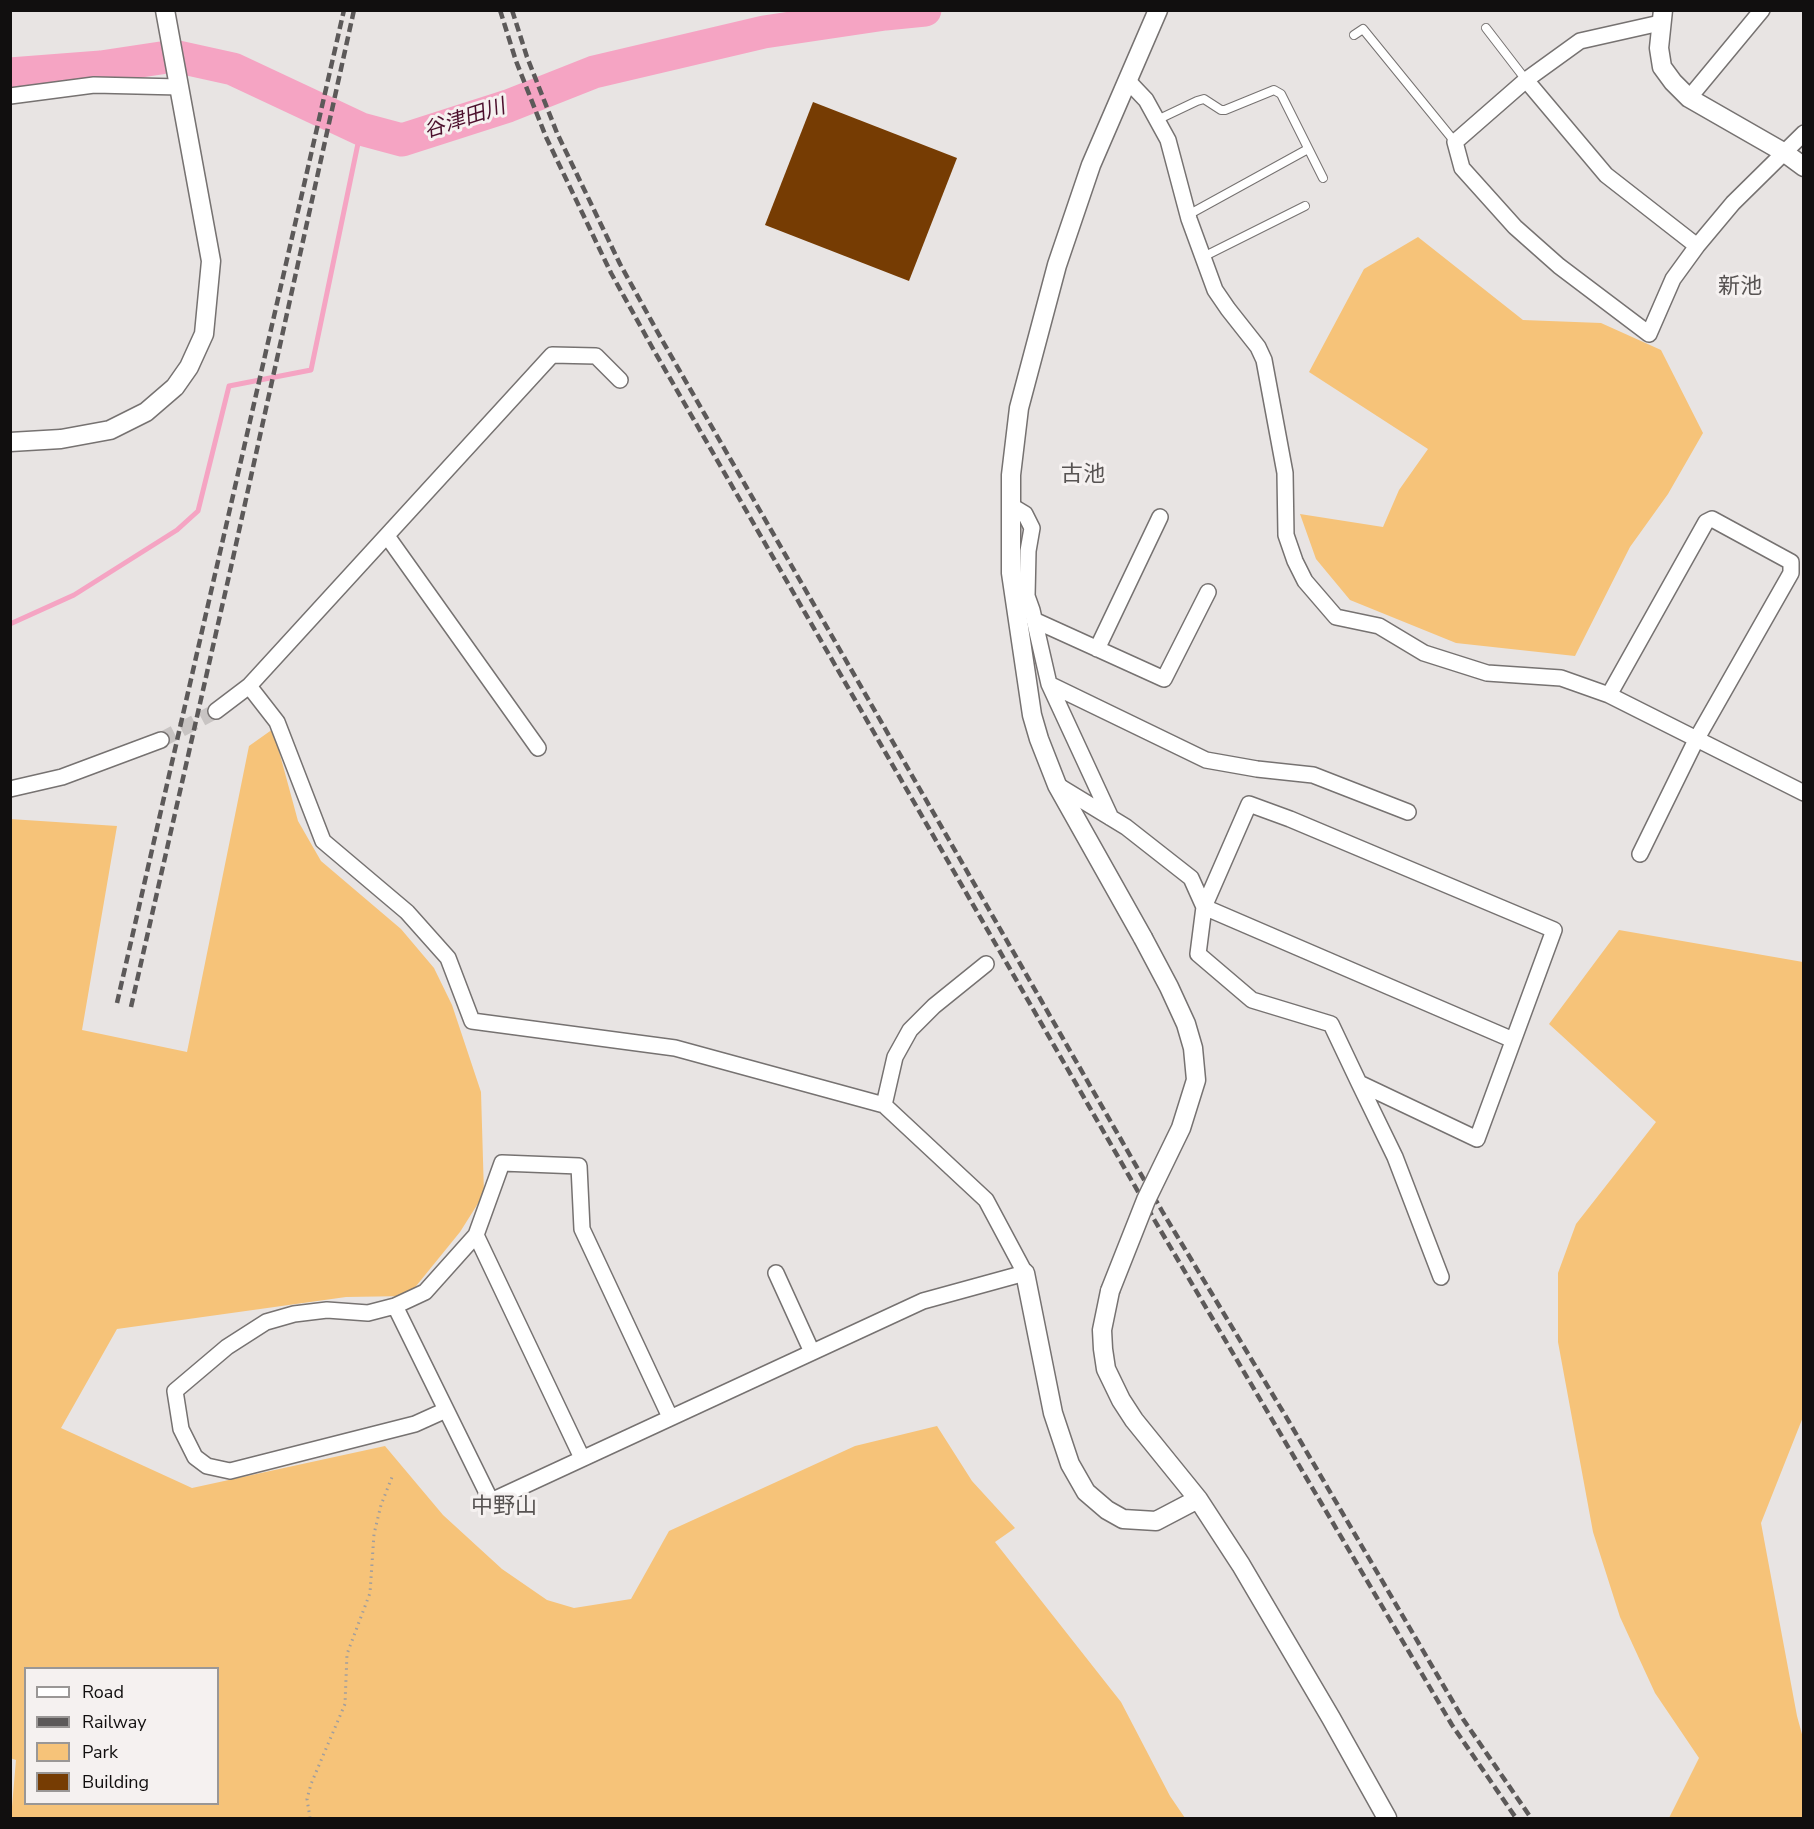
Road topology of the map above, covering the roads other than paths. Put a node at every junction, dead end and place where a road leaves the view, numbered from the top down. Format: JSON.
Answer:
{"nodes":[{"id":1,"x":165,"y":10,"type":"edge"},
{"id":2,"x":1158,"y":10,"type":"edge"},
{"id":3,"x":1762,"y":10,"type":"edge"},
{"id":4,"x":1661,"y":17,"type":"edge"},
{"id":5,"x":1486,"y":28,"type":"dead end"},
{"id":6,"x":1354,"y":35,"type":"dead end"},
{"id":7,"x":1131,"y":75,"type":"junction"},
{"id":8,"x":178,"y":79,"type":"junction"},
{"id":9,"x":1526,"y":80,"type":"junction"},
{"id":10,"x":10,"y":96,"type":"edge"},
{"id":11,"x":1689,"y":98,"type":"junction"},
{"id":12,"x":1157,"y":120,"type":"junction"},
{"id":13,"x":1803,"y":133,"type":"edge"},
{"id":14,"x":1455,"y":142,"type":"junction"},
{"id":15,"x":1308,"y":150,"type":"junction"},
{"id":16,"x":1785,"y":153,"type":"junction"},
{"id":17,"x":1803,"y":167,"type":"edge"},
{"id":18,"x":1323,"y":178,"type":"dead end"},
{"id":19,"x":1305,"y":206,"type":"dead end"},
{"id":20,"x":1188,"y":215,"type":"junction"},
{"id":21,"x":1697,"y":246,"type":"junction"},
{"id":22,"x":1203,"y":257,"type":"junction"},
{"id":23,"x":620,"y":380,"type":"dead end"},
{"id":24,"x":10,"y":442,"type":"edge"},
{"id":25,"x":1010,"y":505,"type":"junction"},
{"id":26,"x":1160,"y":517,"type":"dead end"},
{"id":27,"x":387,"y":536,"type":"junction"},
{"id":28,"x":1208,"y":592,"type":"dead end"},
{"id":29,"x":1034,"y":620,"type":"junction"},
{"id":30,"x":1097,"y":649,"type":"junction"},
{"id":31,"x":1049,"y":684,"type":"junction"},
{"id":32,"x":249,"y":686,"type":"junction"},
{"id":33,"x":1609,"y":695,"type":"junction"},
{"id":34,"x":216,"y":711,"type":"tunnel mouth"},
{"id":35,"x":161,"y":740,"type":"tunnel mouth"},
{"id":36,"x":1696,"y":740,"type":"junction"},
{"id":37,"x":538,"y":748,"type":"dead end"},
{"id":38,"x":1057,"y":785,"type":"junction"},
{"id":39,"x":10,"y":789,"type":"edge"},
{"id":40,"x":1803,"y":793,"type":"edge"},
{"id":41,"x":1408,"y":812,"type":"dead end"},
{"id":42,"x":1112,"y":818,"type":"junction"},
{"id":43,"x":1640,"y":854,"type":"dead end"},
{"id":44,"x":1204,"y":907,"type":"junction"},
{"id":45,"x":986,"y":964,"type":"dead end"},
{"id":46,"x":1513,"y":1040,"type":"junction"},
{"id":47,"x":1359,"y":1083,"type":"junction"},
{"id":48,"x":885,"y":1106,"type":"junction"},
{"id":49,"x":476,"y":1235,"type":"junction"},
{"id":50,"x":776,"y":1273,"type":"dead end"},
{"id":51,"x":1025,"y":1273,"type":"junction"},
{"id":52,"x":1441,"y":1277,"type":"dead end"},
{"id":53,"x":395,"y":1306,"type":"junction"},
{"id":54,"x":812,"y":1352,"type":"junction"},
{"id":55,"x":446,"y":1410,"type":"junction"},
{"id":56,"x":670,"y":1417,"type":"junction"},
{"id":57,"x":582,"y":1458,"type":"junction"},
{"id":58,"x":1198,"y":1499,"type":"junction"},
{"id":59,"x":1387,"y":1818,"type":"edge"}],
"edges":[{"from":1,"to":8,"type":"street"},
{"from":2,"to":7,"type":"street"},
{"from":3,"to":11,"type":"street"},
{"from":4,"to":9,"type":"street"},
{"from":4,"to":11,"type":"street"},
{"from":5,"to":9,"type":"lane"},
{"from":6,"to":14,"type":"lane"},
{"from":7,"to":12,"type":"street"},
{"from":7,"to":25,"type":"street"},
{"from":8,"to":10,"type":"street"},
{"from":8,"to":24,"type":"street"},
{"from":9,"to":14,"type":"street"},
{"from":9,"to":21,"type":"street"},
{"from":11,"to":16,"type":"street"},
{"from":12,"to":15,"type":"lane"},
{"from":12,"to":20,"type":"street"},
{"from":13,"to":16,"type":"street"},
{"from":14,"to":21,"type":"street"},
{"from":15,"to":18,"type":"lane"},
{"from":15,"to":20,"type":"lane"},
{"from":16,"to":17,"type":"street"},
{"from":16,"to":21,"type":"street"},
{"from":19,"to":22,"type":"lane"},
{"from":20,"to":22,"type":"street"},
{"from":22,"to":33,"type":"street"},
{"from":23,"to":27,"type":"street"},
{"from":25,"to":29,"type":"street"},
{"from":25,"to":38,"type":"street"},
{"from":26,"to":30,"type":"street"},
{"from":27,"to":32,"type":"street"},
{"from":27,"to":37,"type":"street"},
{"from":28,"to":30,"type":"street"},
{"from":29,"to":30,"type":"street"},
{"from":29,"to":31,"type":"street"},
{"from":31,"to":41,"type":"street"},
{"from":31,"to":42,"type":"street"},
{"from":32,"to":34,"type":"street"},
{"from":32,"to":48,"type":"street"},
{"from":33,"to":36,"type":"street"},
{"from":33,"to":36,"type":"street"},
{"from":35,"to":39,"type":"street"},
{"from":36,"to":40,"type":"street"},
{"from":36,"to":43,"type":"street"},
{"from":38,"to":42,"type":"street"},
{"from":38,"to":58,"type":"street","bridge":true},
{"from":42,"to":44,"type":"street"},
{"from":44,"to":46,"type":"street"},
{"from":44,"to":46,"type":"street"},
{"from":44,"to":47,"type":"street"},
{"from":45,"to":48,"type":"street"},
{"from":46,"to":47,"type":"street"},
{"from":47,"to":52,"type":"street"},
{"from":48,"to":51,"type":"street"},
{"from":49,"to":53,"type":"street"},
{"from":49,"to":56,"type":"street"},
{"from":49,"to":57,"type":"street"},
{"from":50,"to":54,"type":"street"},
{"from":51,"to":54,"type":"street"},
{"from":51,"to":58,"type":"street"},
{"from":53,"to":55,"type":"street"},
{"from":53,"to":55,"type":"street"},
{"from":54,"to":56,"type":"street"},
{"from":55,"to":57,"type":"street"},
{"from":56,"to":57,"type":"street"},
{"from":58,"to":59,"type":"street"}]}
